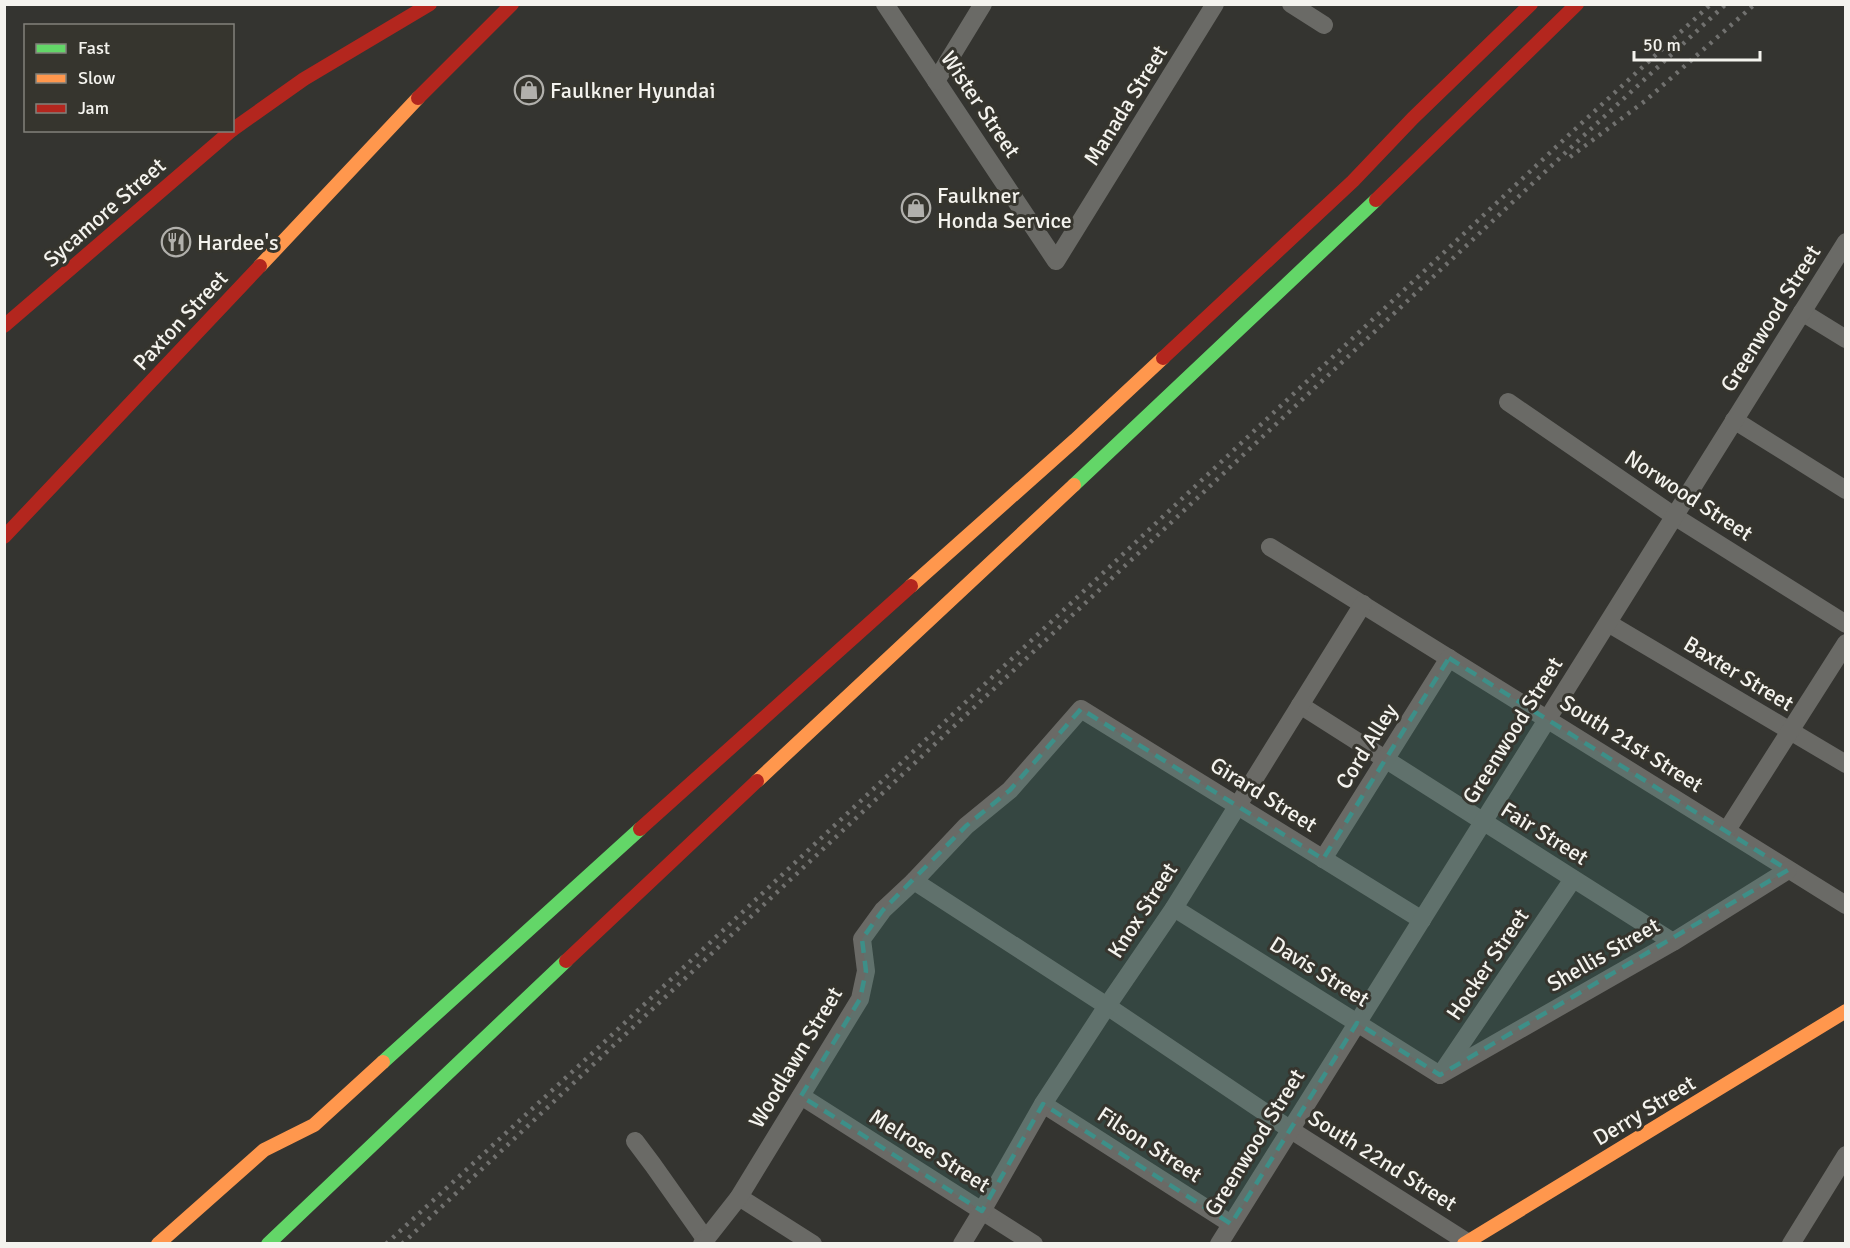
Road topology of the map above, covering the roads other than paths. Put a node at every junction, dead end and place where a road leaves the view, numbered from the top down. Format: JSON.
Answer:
{"nodes":[{"id":1,"x":430,"y":4,"type":"edge"},
{"id":2,"x":512,"y":4,"type":"edge"},
{"id":3,"x":885,"y":4,"type":"edge"},
{"id":4,"x":983,"y":4,"type":"edge"},
{"id":5,"x":1215,"y":4,"type":"edge"},
{"id":6,"x":1291,"y":4,"type":"edge"},
{"id":7,"x":1532,"y":4,"type":"edge"},
{"id":8,"x":1577,"y":4,"type":"edge"},
{"id":9,"x":1324,"y":25,"type":"dead end"},
{"id":10,"x":936,"y":81,"type":"junction"},
{"id":11,"x":234,"y":129,"type":"edge"},
{"id":12,"x":230,"y":132,"type":"edge"},
{"id":13,"x":1845,"y":242,"type":"edge"},
{"id":14,"x":1056,"y":261,"type":"joint"},
{"id":15,"x":1802,"y":312,"type":"junction"},
{"id":16,"x":4,"y":326,"type":"edge"},
{"id":17,"x":1845,"y":339,"type":"edge"},
{"id":18,"x":1508,"y":402,"type":"dead end"},
{"id":19,"x":1734,"y":420,"type":"junction"},
{"id":20,"x":1845,"y":490,"type":"edge"},
{"id":21,"x":1674,"y":516,"type":"junction"},
{"id":22,"x":4,"y":537,"type":"edge"},
{"id":23,"x":1270,"y":547,"type":"dead end"},
{"id":24,"x":1363,"y":604,"type":"junction"},
{"id":25,"x":1608,"y":623,"type":"junction"},
{"id":26,"x":1845,"y":624,"type":"edge"},
{"id":27,"x":1845,"y":643,"type":"edge"},
{"id":28,"x":1449,"y":658,"type":"junction"},
{"id":29,"x":1300,"y":705,"type":"junction"},
{"id":30,"x":1081,"y":710,"type":"joint"},
{"id":31,"x":1547,"y":719,"type":"junction"},
{"id":32,"x":1790,"y":731,"type":"junction"},
{"id":33,"x":1385,"y":761,"type":"junction"},
{"id":34,"x":1845,"y":764,"type":"edge"},
{"id":35,"x":1237,"y":806,"type":"junction"},
{"id":36,"x":1483,"y":822,"type":"junction"},
{"id":37,"x":1727,"y":831,"type":"junction"},
{"id":38,"x":1323,"y":859,"type":"junction"},
{"id":39,"x":1788,"y":870,"type":"junction"},
{"id":40,"x":1573,"y":879,"type":"junction"},
{"id":41,"x":914,"y":881,"type":"junction"},
{"id":42,"x":1845,"y":905,"type":"edge"},
{"id":43,"x":1174,"y":908,"type":"junction"},
{"id":44,"x":1422,"y":920,"type":"junction"},
{"id":45,"x":1673,"y":942,"type":"junction"},
{"id":46,"x":1107,"y":1006,"type":"junction"},
{"id":47,"x":1845,"y":1011,"type":"edge"},
{"id":48,"x":1357,"y":1023,"type":"junction"},
{"id":49,"x":1440,"y":1075,"type":"junction"},
{"id":50,"x":801,"y":1096,"type":"junction"},
{"id":51,"x":1043,"y":1104,"type":"junction"},
{"id":52,"x":1291,"y":1130,"type":"junction"},
{"id":53,"x":635,"y":1141,"type":"dead end"},
{"id":54,"x":1845,"y":1155,"type":"edge"},
{"id":55,"x":1839,"y":1178,"type":"edge"},
{"id":56,"x":739,"y":1197,"type":"junction"},
{"id":57,"x":982,"y":1211,"type":"junction"},
{"id":58,"x":1231,"y":1224,"type":"junction"},
{"id":59,"x":704,"y":1242,"type":"edge"},
{"id":60,"x":1465,"y":1243,"type":"edge"},
{"id":61,"x":158,"y":1244,"type":"edge"},
{"id":62,"x":268,"y":1244,"type":"edge"},
{"id":63,"x":813,"y":1244,"type":"edge"},
{"id":64,"x":962,"y":1244,"type":"edge"},
{"id":65,"x":1034,"y":1244,"type":"edge"},
{"id":66,"x":1219,"y":1244,"type":"edge"},
{"id":67,"x":1791,"y":1244,"type":"edge"}],
"edges":[{"from":1,"to":11,"type":"main road","name":"Sycamore Street"},
{"from":2,"to":22,"type":"main road","name":"Paxton Street"},
{"from":3,"to":10,"type":"street","name":"Wister Street"},
{"from":4,"to":10,"type":"street"},
{"from":5,"to":14,"type":"street","name":"Manada Street"},
{"from":6,"to":9,"type":"street"},
{"from":7,"to":61,"type":"main road"},
{"from":8,"to":62,"type":"main road"},
{"from":10,"to":14,"type":"street","name":"Wister Street"},
{"from":12,"to":16,"type":"main road","name":"Sycamore Street"},
{"from":13,"to":15,"type":"street","name":"Greenwood Street"},
{"from":15,"to":17,"type":"street"},
{"from":15,"to":19,"type":"street","name":"Greenwood Street"},
{"from":18,"to":21,"type":"street","name":"Norwood Street"},
{"from":19,"to":20,"type":"street"},
{"from":19,"to":21,"type":"street","name":"Greenwood Street"},
{"from":21,"to":25,"type":"street","name":"Greenwood Street"},
{"from":21,"to":26,"type":"street","name":"Norwood Street"},
{"from":23,"to":24,"type":"street","name":"South 21st Street"},
{"from":24,"to":28,"type":"street","name":"South 21st Street"},
{"from":24,"to":29,"type":"street","name":"Knox Street"},
{"from":25,"to":31,"type":"street","name":"Greenwood Street"},
{"from":25,"to":32,"type":"street","name":"Baxter Street"},
{"from":27,"to":32,"type":"street"},
{"from":28,"to":31,"type":"street","name":"South 21st Street"},
{"from":28,"to":33,"type":"street","name":"Cord Alley"},
{"from":29,"to":33,"type":"street","name":"Fair Street"},
{"from":29,"to":35,"type":"street","name":"Knox Street"},
{"from":30,"to":35,"type":"street","name":"Girard Street"},
{"from":30,"to":41,"type":"street","name":"Woodlawn Street"},
{"from":31,"to":36,"type":"street","name":"Greenwood Street"},
{"from":31,"to":37,"type":"street","name":"South 21st Street"},
{"from":32,"to":34,"type":"street","name":"Baxter Street"},
{"from":32,"to":37,"type":"street"},
{"from":33,"to":36,"type":"street","name":"Fair Street"},
{"from":33,"to":38,"type":"street","name":"Cord Alley"},
{"from":35,"to":38,"type":"street","name":"Girard Street"},
{"from":35,"to":43,"type":"street","name":"Knox Street"},
{"from":36,"to":40,"type":"street","name":"Fair Street"},
{"from":36,"to":44,"type":"street","name":"Greenwood Street"},
{"from":37,"to":39,"type":"street","name":"South 21st Street"},
{"from":38,"to":44,"type":"street","name":"Girard Street"},
{"from":39,"to":42,"type":"street","name":"South 21st Street"},
{"from":39,"to":45,"type":"street","name":"Shellis Street"},
{"from":40,"to":45,"type":"street","name":"Fair Street"},
{"from":40,"to":49,"type":"street","name":"Hocker Street"},
{"from":41,"to":46,"type":"street","name":"South 22nd Street"},
{"from":41,"to":50,"type":"street","name":"Woodlawn Street"},
{"from":43,"to":46,"type":"street","name":"Knox Street"},
{"from":43,"to":48,"type":"street","name":"Davis Street"},
{"from":44,"to":48,"type":"street","name":"Greenwood Street"},
{"from":45,"to":49,"type":"street","name":"Shellis Street"},
{"from":46,"to":51,"type":"street","name":"Knox Street"},
{"from":46,"to":52,"type":"street","name":"South 22nd Street"},
{"from":47,"to":60,"type":"main road","name":"Derry Street"},
{"from":48,"to":49,"type":"street","name":"Davis Street"},
{"from":48,"to":52,"type":"street","name":"Greenwood Street"},
{"from":50,"to":56,"type":"street","name":"Woodlawn Street"},
{"from":50,"to":57,"type":"street","name":"Melrose Street"},
{"from":51,"to":57,"type":"street","name":"Knox Street"},
{"from":51,"to":58,"type":"street","name":"Filson Street"},
{"from":52,"to":58,"type":"street","name":"Greenwood Street"},
{"from":52,"to":60,"type":"street","name":"South 22nd Street"},
{"from":53,"to":59,"type":"street"},
{"from":54,"to":55,"type":"street"},
{"from":55,"to":67,"type":"street"},
{"from":56,"to":59,"type":"street","name":"Woodlawn Street"},
{"from":56,"to":63,"type":"street"},
{"from":57,"to":64,"type":"street","name":"Knox Street"},
{"from":57,"to":65,"type":"street","name":"Melrose Street"},
{"from":58,"to":66,"type":"street","name":"Greenwood Street"}]}
